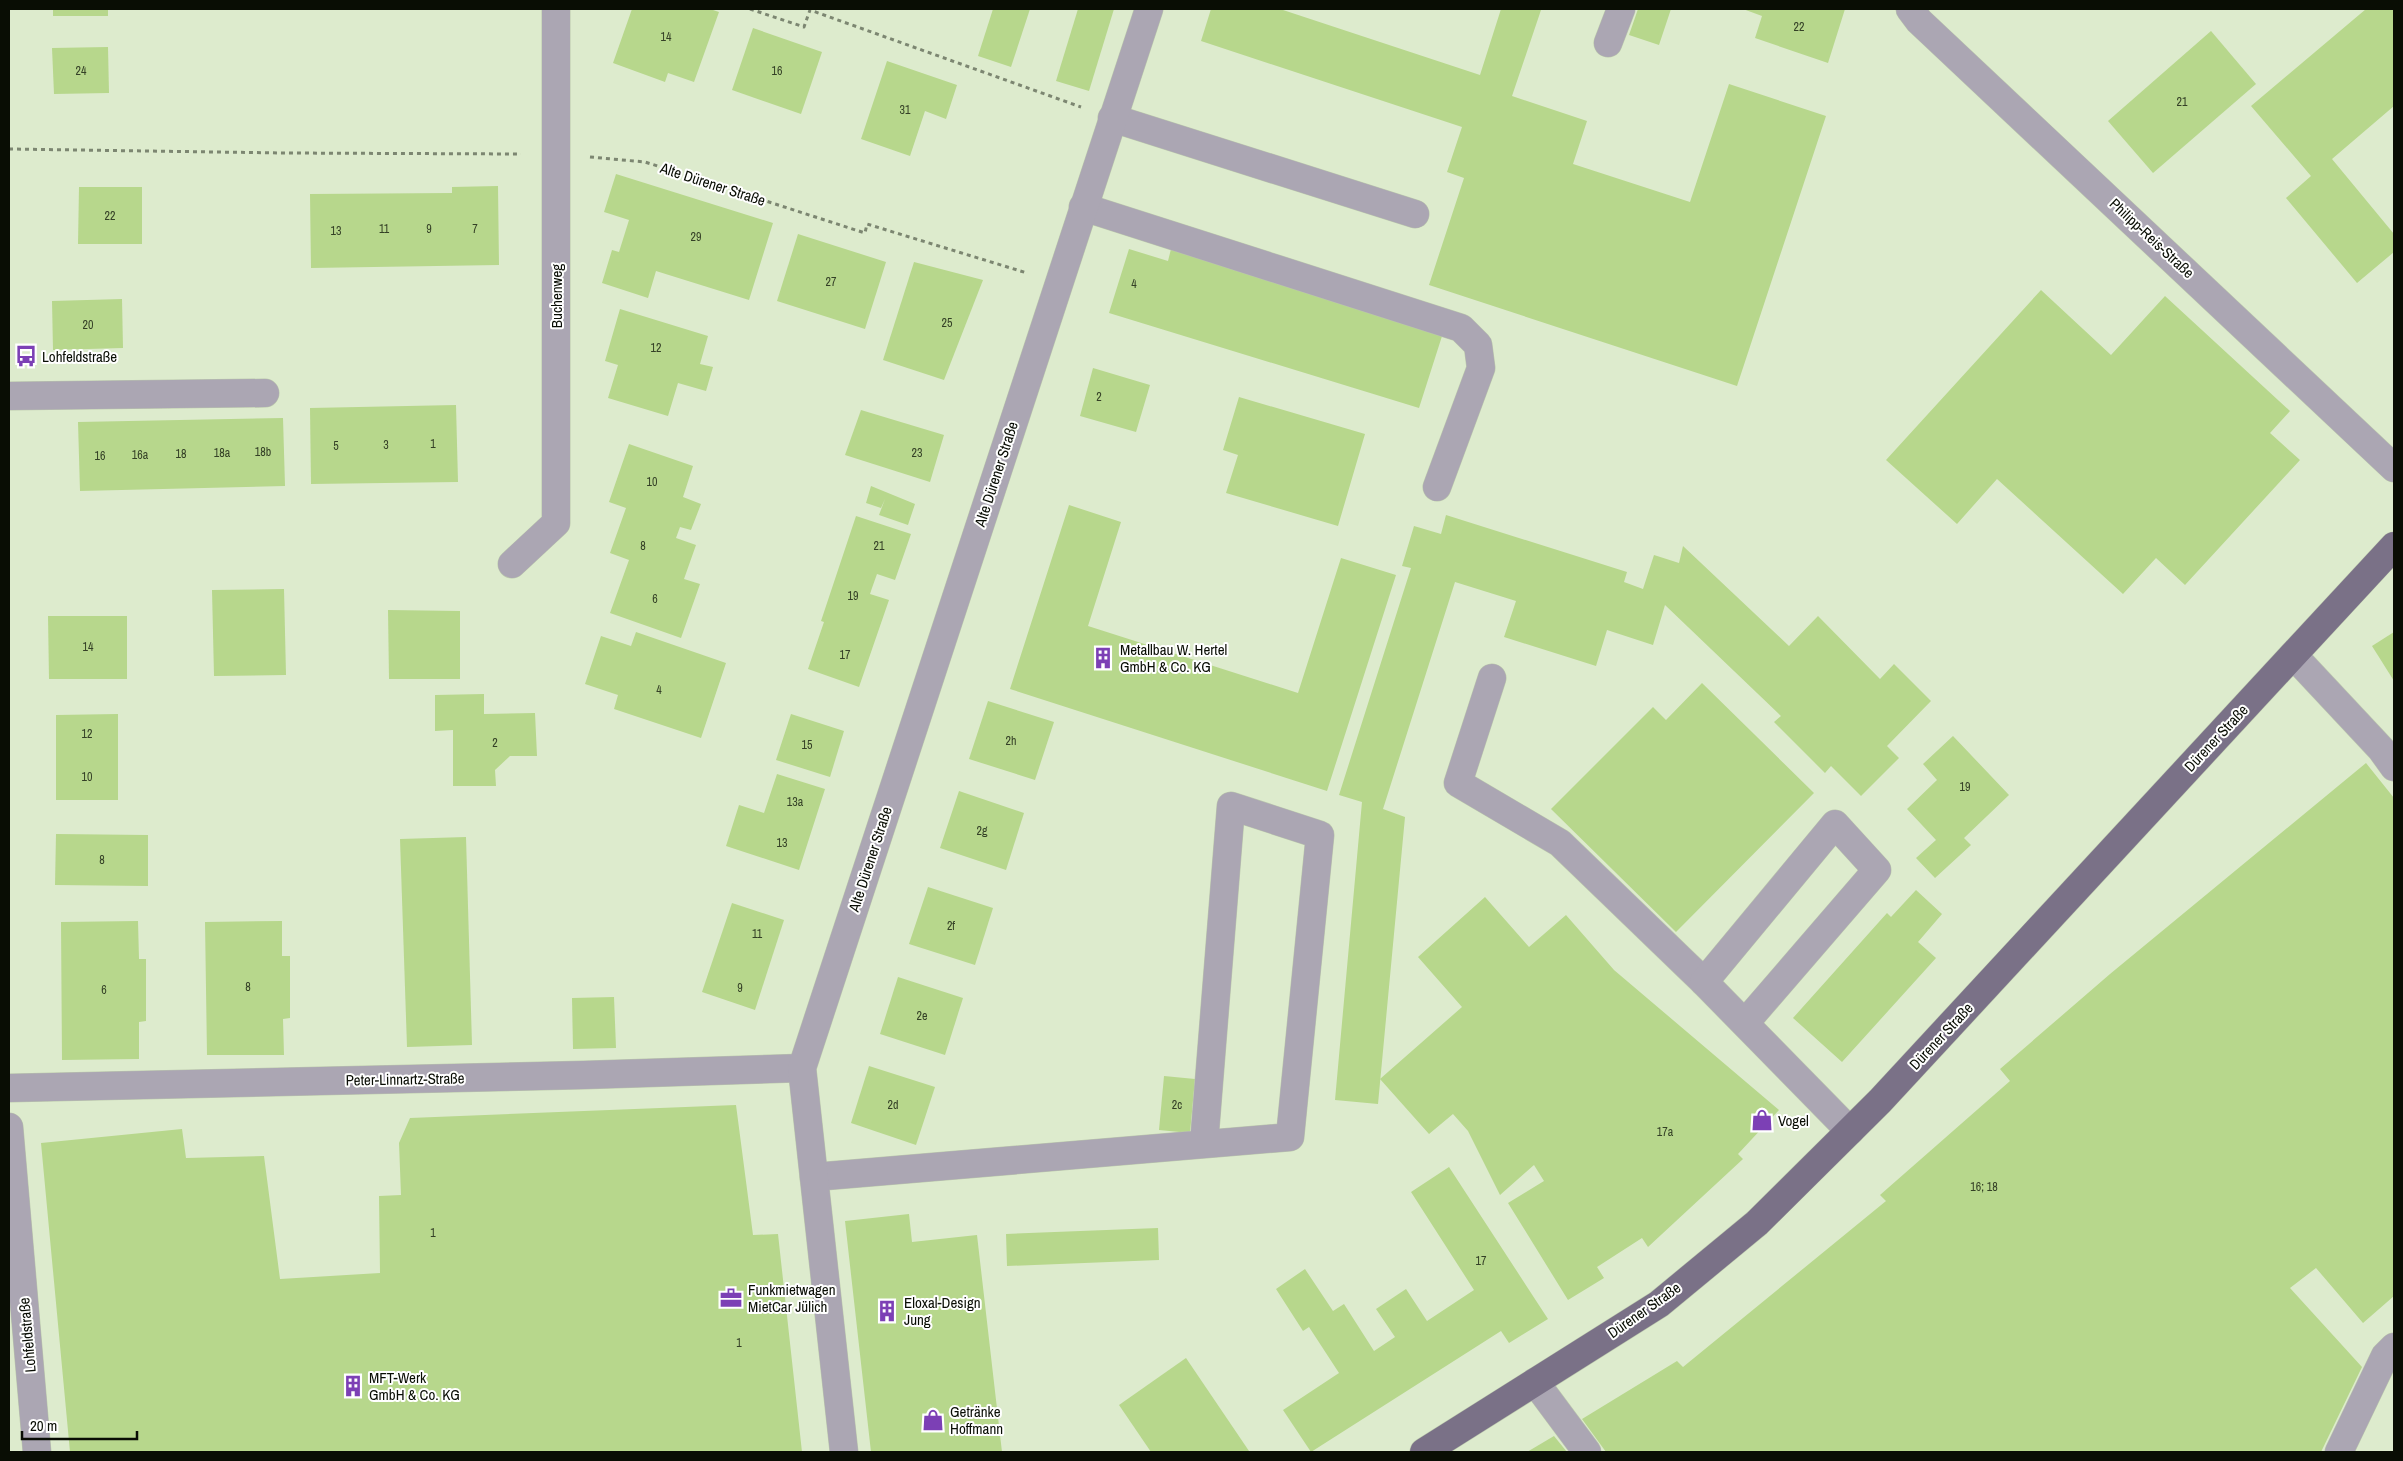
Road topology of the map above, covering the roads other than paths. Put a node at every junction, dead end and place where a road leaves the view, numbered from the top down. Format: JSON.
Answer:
{"nodes":[{"id":1,"x":556,"y":9,"type":"edge"},
{"id":2,"x":1149,"y":9,"type":"edge"},
{"id":3,"x":1621,"y":9,"type":"edge"},
{"id":4,"x":1910,"y":9,"type":"edge"},
{"id":5,"x":1608,"y":43,"type":"dead end"},
{"id":6,"x":1112,"y":118,"type":"junction"},
{"id":7,"x":1083,"y":207,"type":"junction"},
{"id":8,"x":1415,"y":214,"type":"dead end"},
{"id":9,"x":264,"y":393,"type":"dead end"},
{"id":10,"x":9,"y":396,"type":"edge"},
{"id":11,"x":2394,"y":468,"type":"edge"},
{"id":12,"x":1437,"y":487,"type":"dead end"},
{"id":13,"x":2394,"y":546,"type":"edge"},
{"id":14,"x":512,"y":564,"type":"dead end"},
{"id":15,"x":2293,"y":655,"type":"junction"},
{"id":16,"x":1492,"y":678,"type":"dead end"},
{"id":17,"x":2394,"y":767,"type":"edge"},
{"id":18,"x":1704,"y":982,"type":"junction"},
{"id":19,"x":1745,"y":1023,"type":"junction"},
{"id":20,"x":802,"y":1068,"type":"junction"},
{"id":21,"x":9,"y":1088,"type":"edge"},
{"id":22,"x":9,"y":1127,"type":"edge"},
{"id":23,"x":1850,"y":1131,"type":"junction"},
{"id":24,"x":1204,"y":1144,"type":"junction"},
{"id":25,"x":814,"y":1178,"type":"junction"},
{"id":26,"x":2394,"y":1347,"type":"edge"},
{"id":27,"x":1535,"y":1382,"type":"junction"},
{"id":28,"x":37,"y":1452,"type":"edge"},
{"id":29,"x":844,"y":1452,"type":"edge"},
{"id":30,"x":1424,"y":1452,"type":"edge"},
{"id":31,"x":1587,"y":1452,"type":"edge"},
{"id":32,"x":2338,"y":1452,"type":"edge"}],
"edges":[{"from":1,"to":14,"type":"street","name":"Buchenweg"},
{"from":2,"to":6,"type":"street","name":"Alte Dürener Straße"},
{"from":3,"to":5,"type":"street"},
{"from":4,"to":11,"type":"street","name":"Philipp-Reis-Straße"},
{"from":6,"to":7,"type":"street","name":"Alte Dürener Straße"},
{"from":6,"to":8,"type":"street"},
{"from":7,"to":12,"type":"street"},
{"from":7,"to":20,"type":"street","name":"Alte Dürener Straße"},
{"from":9,"to":10,"type":"street"},
{"from":13,"to":15,"type":"main road","name":"Dürener Straße"},
{"from":15,"to":17,"type":"street"},
{"from":15,"to":23,"type":"main road","name":"Dürener Straße"},
{"from":16,"to":18,"type":"street"},
{"from":18,"to":19,"type":"street"},
{"from":18,"to":19,"type":"street"},
{"from":19,"to":23,"type":"street"},
{"from":20,"to":21,"type":"street","name":"Peter-Linnartz-Straße"},
{"from":20,"to":25,"type":"street","name":"Alte Dürener Straße"},
{"from":22,"to":28,"type":"street","name":"Lohfeldstraße"},
{"from":23,"to":27,"type":"main road","name":"Dürener Straße"},
{"from":24,"to":24,"type":"street"},
{"from":24,"to":25,"type":"street"},
{"from":25,"to":29,"type":"street","name":"Alte Dürener Straße"},
{"from":26,"to":32,"type":"street"},
{"from":27,"to":30,"type":"main road","name":"Dürener Straße"},
{"from":27,"to":31,"type":"street"}]}
